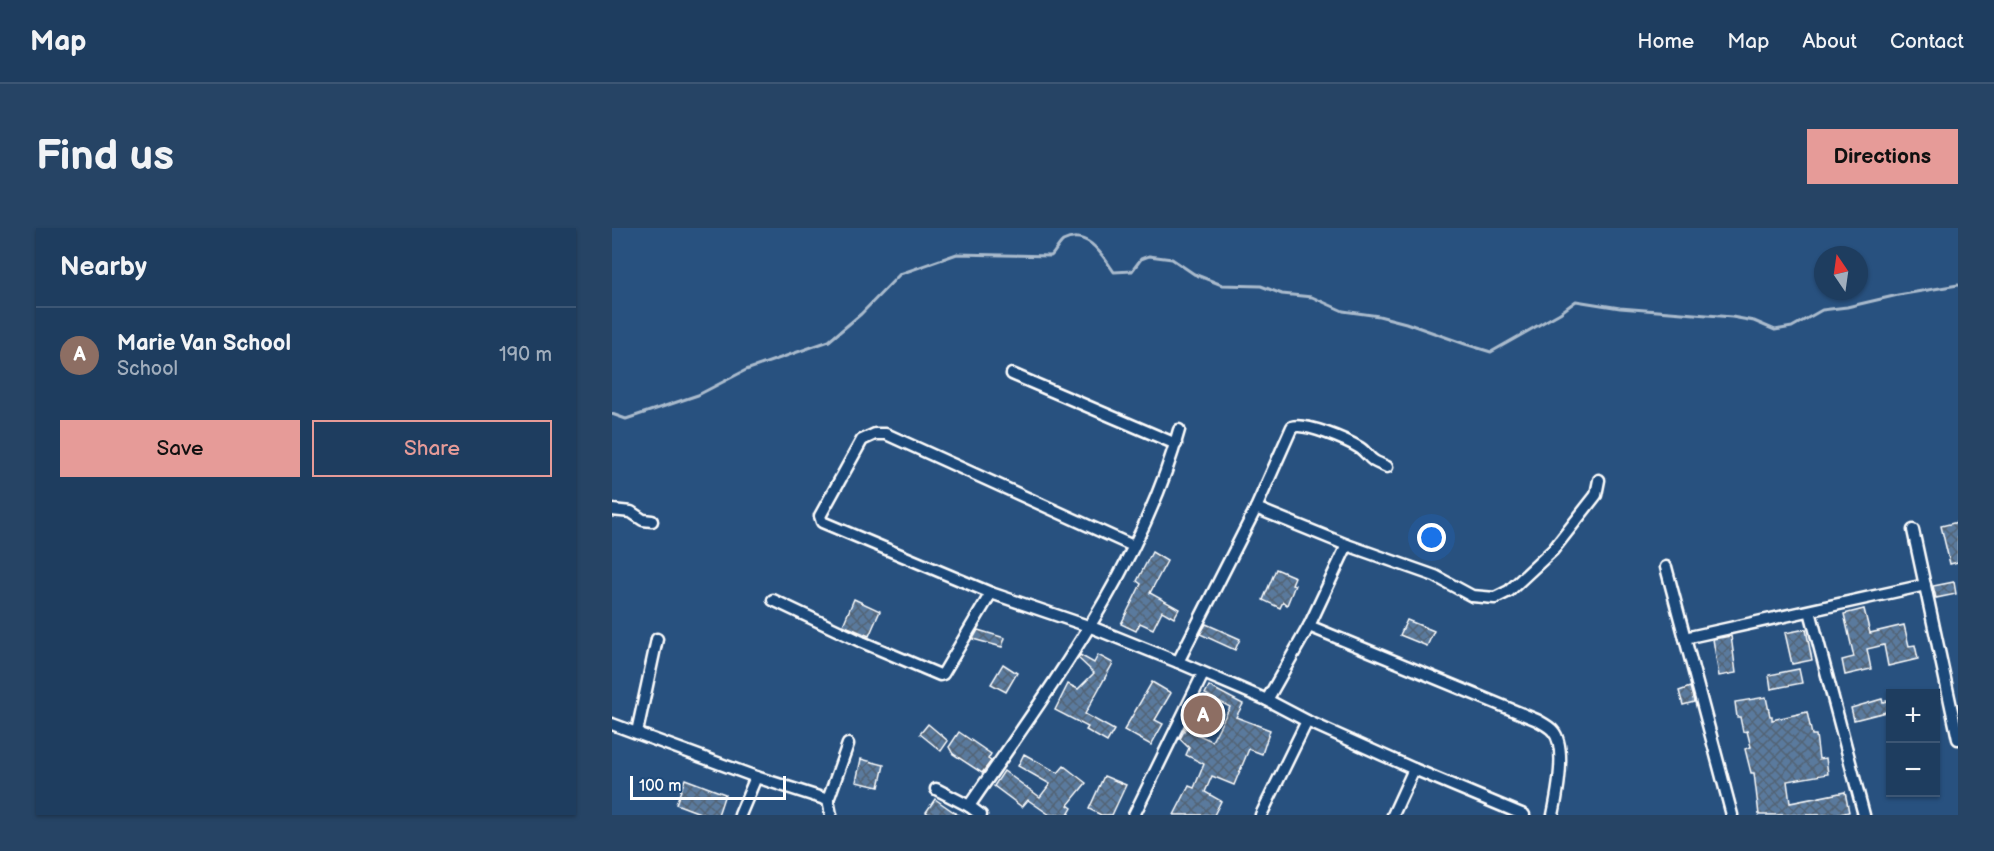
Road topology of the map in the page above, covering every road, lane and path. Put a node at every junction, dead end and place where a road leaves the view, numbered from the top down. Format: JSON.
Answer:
{"nodes":[{"id":1,"x":1012,"y":374,"type":"dead end"},
{"id":2,"x":1179,"y":430,"type":"dead end"},
{"id":3,"x":1176,"y":444,"type":"junction"},
{"id":4,"x":1387,"y":467,"type":"dead end"},
{"id":5,"x":1599,"y":480,"type":"dead end"},
{"id":6,"x":1256,"y":508,"type":"junction"},
{"id":7,"x":612,"y":510,"type":"edge"},
{"id":8,"x":652,"y":521,"type":"dead end"},
{"id":9,"x":1913,"y":530,"type":"dead end"},
{"id":10,"x":1347,"y":545,"type":"junction"},
{"id":11,"x":1133,"y":546,"type":"junction"},
{"id":12,"x":1666,"y":567,"type":"dead end"},
{"id":13,"x":1925,"y":585,"type":"junction"},
{"id":14,"x":991,"y":593,"type":"junction"},
{"id":15,"x":773,"y":600,"type":"dead end"},
{"id":16,"x":1810,"y":611,"type":"junction"},
{"id":17,"x":1309,"y":626,"type":"junction"},
{"id":18,"x":1091,"y":627,"type":"junction"},
{"id":19,"x":1685,"y":638,"type":"junction"},
{"id":20,"x":657,"y":639,"type":"dead end"},
{"id":21,"x":1178,"y":662,"type":"junction"},
{"id":22,"x":1203,"y":674,"type":"junction"},
{"id":23,"x":1952,"y":686,"type":"edge"},
{"id":24,"x":1267,"y":700,"type":"junction"},
{"id":25,"x":1307,"y":721,"type":"junction"},
{"id":26,"x":612,"y":724,"type":"edge"},
{"id":27,"x":637,"y":732,"type":"junction"},
{"id":28,"x":1958,"y":739,"type":"edge"},
{"id":29,"x":848,"y":744,"type":"dead end"},
{"id":30,"x":1414,"y":769,"type":"junction"},
{"id":31,"x":756,"y":777,"type":"junction"},
{"id":32,"x":936,"y":789,"type":"dead end"},
{"id":33,"x":828,"y":800,"type":"junction"},
{"id":34,"x":969,"y":806,"type":"junction"},
{"id":35,"x":1507,"y":811,"type":"edge"},
{"id":36,"x":740,"y":815,"type":"edge"},
{"id":37,"x":831,"y":815,"type":"edge"},
{"id":38,"x":981,"y":815,"type":"edge"},
{"id":39,"x":1134,"y":815,"type":"edge"},
{"id":40,"x":1261,"y":815,"type":"edge"},
{"id":41,"x":1393,"y":815,"type":"edge"},
{"id":42,"x":1524,"y":815,"type":"edge"},
{"id":43,"x":1553,"y":815,"type":"edge"},
{"id":44,"x":1732,"y":815,"type":"edge"},
{"id":45,"x":1864,"y":815,"type":"edge"}],
"edges":[{"from":1,"to":3,"type":"street"},
{"from":2,"to":3,"type":"street"},
{"from":3,"to":11,"type":"street"},
{"from":4,"to":6,"type":"street"},
{"from":5,"to":10,"type":"street"},
{"from":6,"to":10,"type":"street"},
{"from":6,"to":21,"type":"street"},
{"from":7,"to":8,"type":"street"},
{"from":9,"to":13,"type":"street"},
{"from":10,"to":17,"type":"street"},
{"from":11,"to":14,"type":"street"},
{"from":11,"to":18,"type":"street"},
{"from":12,"to":19,"type":"street"},
{"from":13,"to":16,"type":"street"},
{"from":13,"to":23,"type":"street"},
{"from":14,"to":15,"type":"street"},
{"from":14,"to":18,"type":"street"},
{"from":16,"to":19,"type":"street"},
{"from":16,"to":45,"type":"street"},
{"from":17,"to":24,"type":"street"},
{"from":17,"to":43,"type":"street"},
{"from":18,"to":21,"type":"street"},
{"from":18,"to":34,"type":"street"},
{"from":19,"to":44,"type":"street"},
{"from":20,"to":27,"type":"street"},
{"from":21,"to":22,"type":"street"},
{"from":22,"to":24,"type":"street"},
{"from":22,"to":39,"type":"street"},
{"from":23,"to":28,"type":"street"},
{"from":24,"to":25,"type":"street"},
{"from":25,"to":30,"type":"street"},
{"from":25,"to":40,"type":"street"},
{"from":26,"to":27,"type":"street"},
{"from":27,"to":31,"type":"street"},
{"from":29,"to":33,"type":"street"},
{"from":30,"to":35,"type":"street"},
{"from":30,"to":41,"type":"street"},
{"from":31,"to":33,"type":"street"},
{"from":31,"to":36,"type":"street"},
{"from":32,"to":34,"type":"street"},
{"from":33,"to":37,"type":"street"},
{"from":34,"to":38,"type":"street"},
{"from":35,"to":42,"type":"street"}]}
